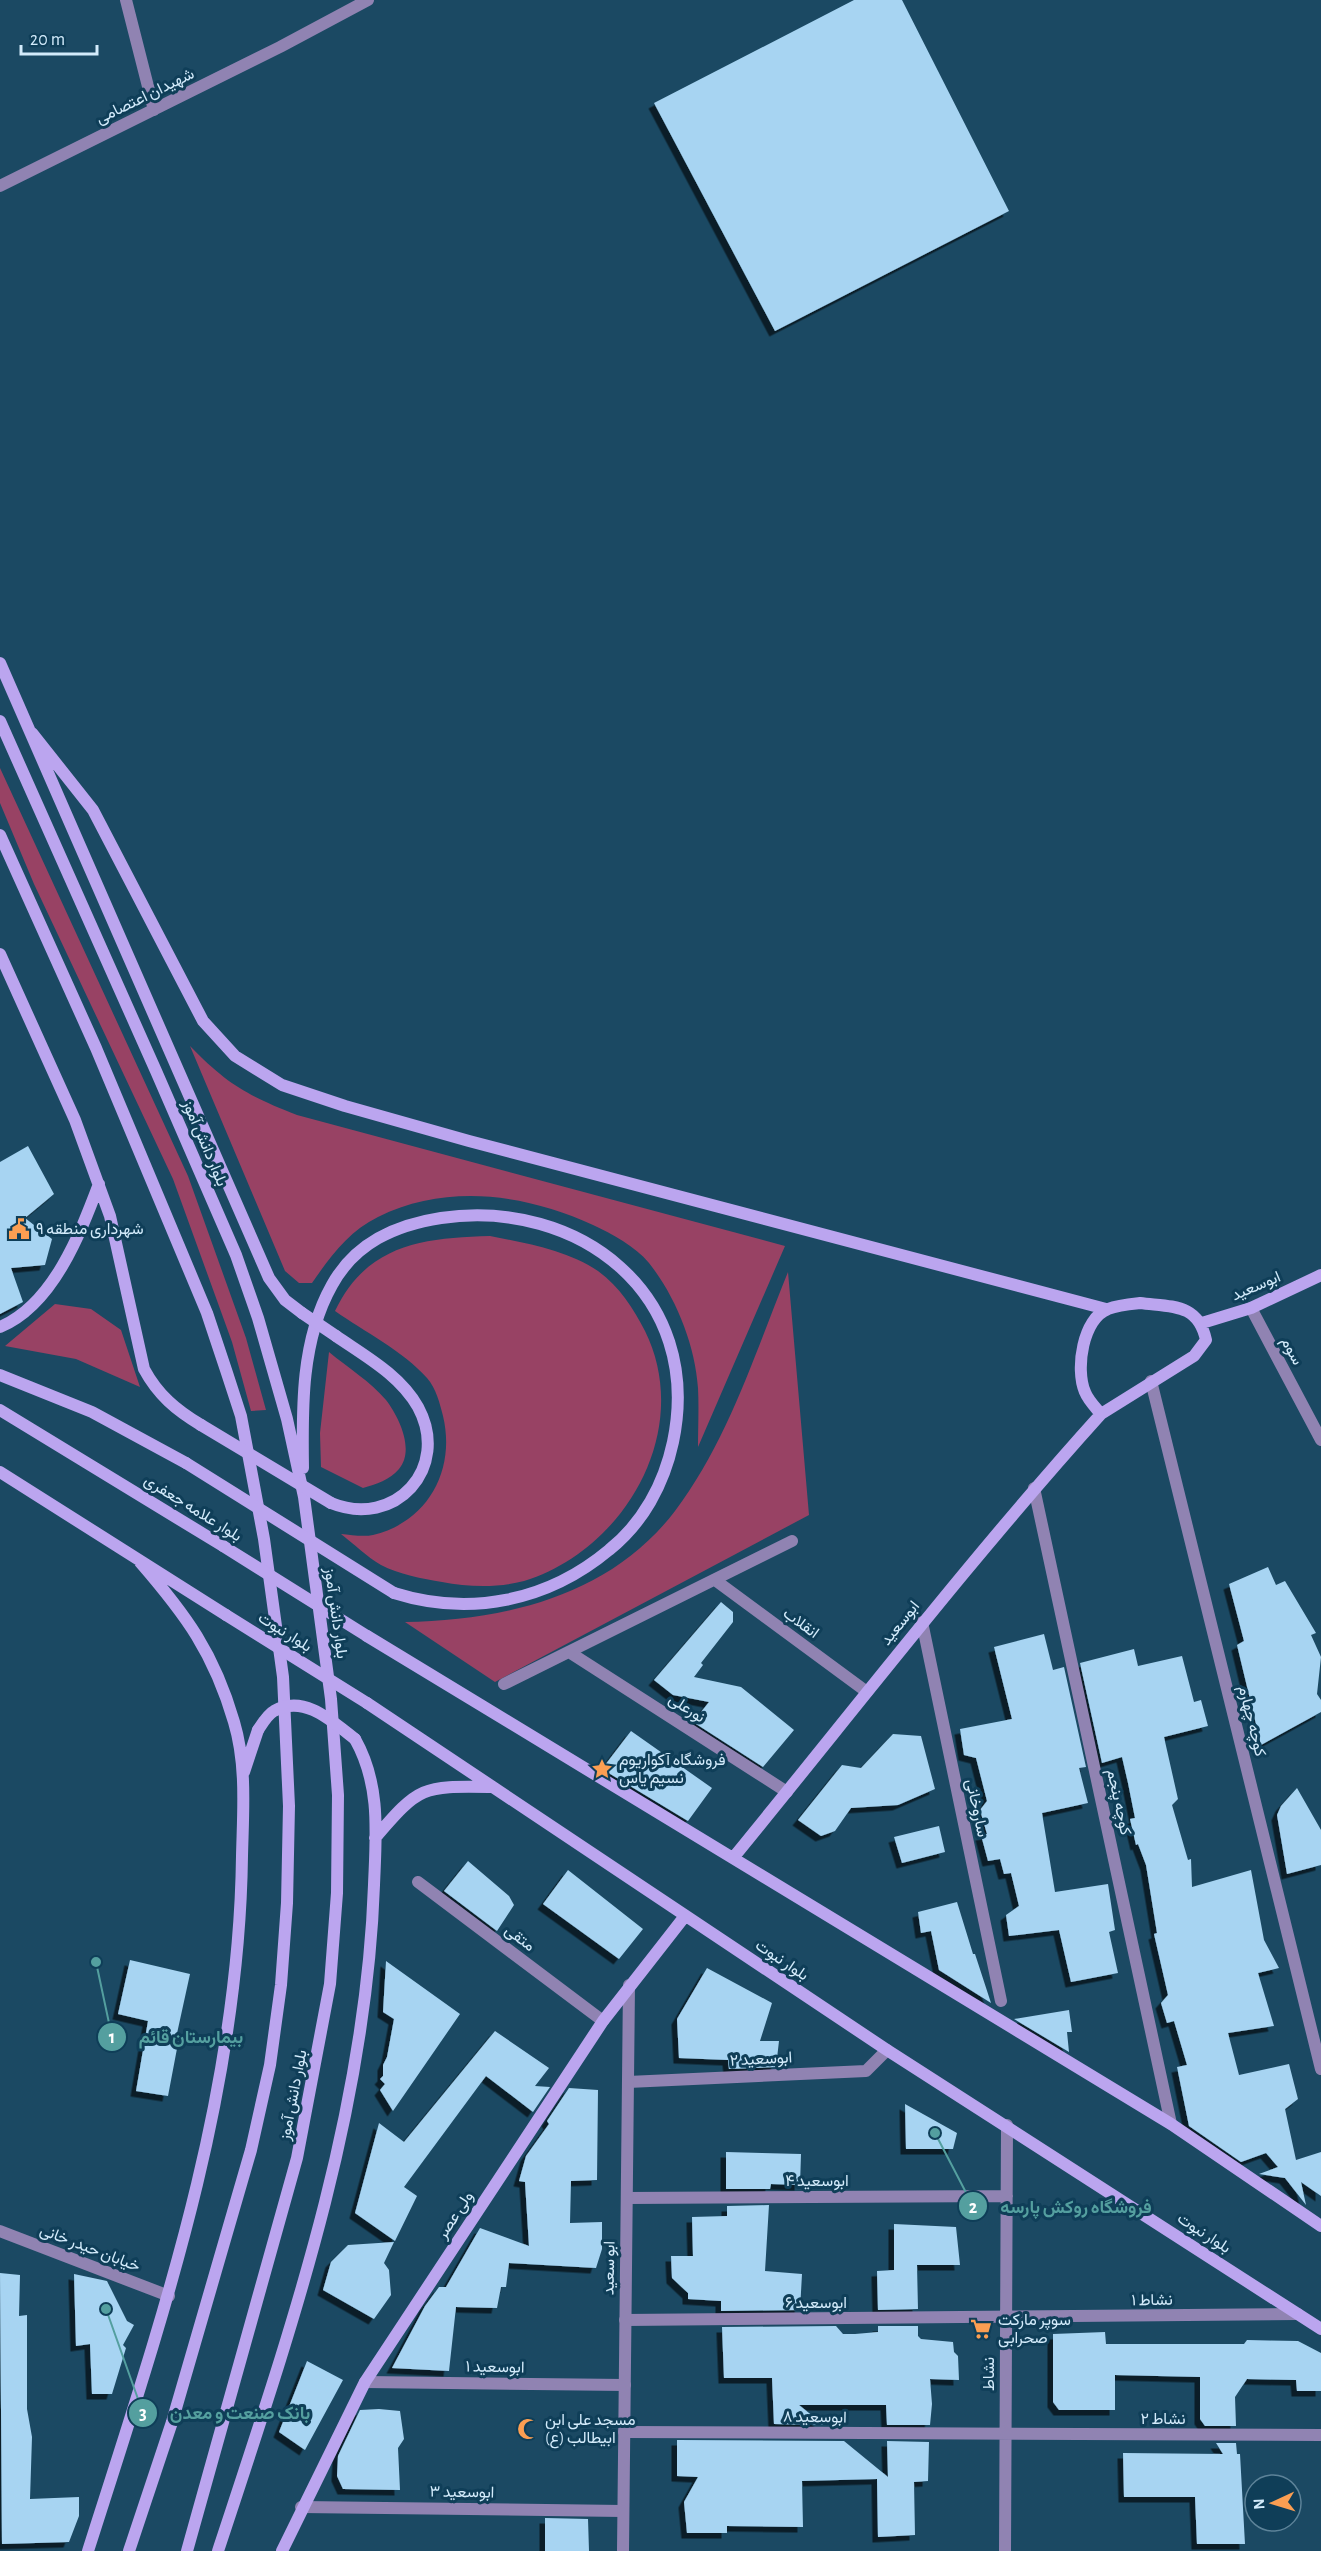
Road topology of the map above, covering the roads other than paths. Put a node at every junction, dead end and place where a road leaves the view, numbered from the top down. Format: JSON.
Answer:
{"nodes":[{"id":1,"x":126,"y":0,"type":"edge"},
{"id":2,"x":368,"y":0,"type":"edge"},
{"id":3,"x":154,"y":110,"type":"junction"},
{"id":4,"x":0,"y":186,"type":"edge"},
{"id":5,"x":0,"y":663,"type":"edge"},
{"id":6,"x":0,"y":721,"type":"edge"},
{"id":7,"x":32,"y":733,"type":"junction"},
{"id":8,"x":0,"y":835,"type":"edge"},
{"id":9,"x":0,"y":954,"type":"edge"},
{"id":10,"x":99,"y":1184,"type":"junction"},
{"id":11,"x":1321,"y":1275,"type":"edge"},
{"id":12,"x":1251,"y":1308,"type":"junction"},
{"id":13,"x":1106,"y":1309,"type":"junction"},
{"id":14,"x":1202,"y":1323,"type":"junction"},
{"id":15,"x":0,"y":1327,"type":"edge"},
{"id":16,"x":0,"y":1374,"type":"edge"},
{"id":17,"x":1151,"y":1381,"type":"junction"},
{"id":18,"x":0,"y":1410,"type":"edge"},
{"id":19,"x":1101,"y":1414,"type":"junction"},
{"id":20,"x":1321,"y":1440,"type":"edge"},
{"id":21,"x":0,"y":1472,"type":"edge"},
{"id":22,"x":1034,"y":1488,"type":"junction"},
{"id":23,"x":304,"y":1497,"type":"junction"},
{"id":24,"x":792,"y":1541,"type":"dead end"},
{"id":25,"x":140,"y":1562,"type":"junction"},
{"id":26,"x":715,"y":1580,"type":"junction"},
{"id":27,"x":922,"y":1622,"type":"junction"},
{"id":28,"x":569,"y":1652,"type":"junction"},
{"id":29,"x":504,"y":1684,"type":"dead end"},
{"id":30,"x":867,"y":1692,"type":"junction"},
{"id":31,"x":243,"y":1773,"type":"junction"},
{"id":32,"x":492,"y":1787,"type":"junction"},
{"id":33,"x":787,"y":1792,"type":"junction"},
{"id":34,"x":375,"y":1838,"type":"junction"},
{"id":35,"x":733,"y":1858,"type":"junction"},
{"id":36,"x":418,"y":1882,"type":"dead end"},
{"id":37,"x":685,"y":1916,"type":"junction"},
{"id":38,"x":629,"y":1985,"type":"junction"},
{"id":39,"x":1001,"y":2001,"type":"dead end"},
{"id":40,"x":603,"y":2021,"type":"junction"},
{"id":41,"x":1318,"y":2047,"type":"edge"},
{"id":42,"x":887,"y":2050,"type":"junction"},
{"id":43,"x":1321,"y":2069,"type":"edge"},
{"id":44,"x":628,"y":2082,"type":"junction"},
{"id":45,"x":1171,"y":2124,"type":"junction"},
{"id":46,"x":1007,"y":2125,"type":"junction"},
{"id":47,"x":1007,"y":2196,"type":"junction"},
{"id":48,"x":627,"y":2199,"type":"junction"},
{"id":49,"x":1321,"y":2226,"type":"edge"},
{"id":50,"x":0,"y":2231,"type":"edge"},
{"id":51,"x":169,"y":2296,"type":"junction"},
{"id":52,"x":1298,"y":2314,"type":"junction"},
{"id":53,"x":1006,"y":2319,"type":"junction"},
{"id":54,"x":625,"y":2320,"type":"junction"},
{"id":55,"x":1321,"y":2329,"type":"edge"},
{"id":56,"x":365,"y":2382,"type":"junction"},
{"id":57,"x":625,"y":2385,"type":"junction"},
{"id":58,"x":624,"y":2432,"type":"junction"},
{"id":59,"x":1321,"y":2435,"type":"edge"},
{"id":60,"x":1006,"y":2436,"type":"junction"},
{"id":61,"x":301,"y":2507,"type":"junction"},
{"id":62,"x":623,"y":2511,"type":"junction"},
{"id":63,"x":88,"y":2551,"type":"edge"},
{"id":64,"x":129,"y":2551,"type":"edge"},
{"id":65,"x":187,"y":2551,"type":"edge"},
{"id":66,"x":218,"y":2551,"type":"edge"},
{"id":67,"x":282,"y":2551,"type":"edge"},
{"id":68,"x":622,"y":2551,"type":"edge"},
{"id":69,"x":1005,"y":2551,"type":"edge"}],
"edges":[{"from":1,"to":3,"type":"street"},
{"from":2,"to":3,"type":"street","name":"شهیدان اعتصامی"},
{"from":3,"to":4,"type":"street","name":"شهیدان اعتصامی"},
{"from":5,"to":7,"type":"main road"},
{"from":6,"to":23,"type":"main road","name":"بلوار دانش آموز"},
{"from":7,"to":10,"type":"main road","bridge":true},
{"from":7,"to":13,"type":"main road"},
{"from":8,"to":64,"type":"main road","name":"بلوار دانش آموز"},
{"from":9,"to":10,"type":"main road"},
{"from":10,"to":15,"type":"main road"},
{"from":11,"to":12,"type":"main road","name":"ابوسعید"},
{"from":12,"to":14,"type":"main road","name":"ابوسعید"},
{"from":12,"to":20,"type":"street","name":"سوم"},
{"from":13,"to":14,"type":"main road"},
{"from":13,"to":19,"type":"main road"},
{"from":14,"to":17,"type":"main road","name":"ابوسعید"},
{"from":16,"to":23,"type":"main road","bridge":true},
{"from":17,"to":19,"type":"main road","name":"ابوسعید"},
{"from":17,"to":41,"type":"street","name":"کوچه چهارم"},
{"from":18,"to":35,"type":"main road","name":"بلوار علامه جعفری","bridge":true},
{"from":19,"to":22,"type":"main road","name":"ابوسعید"},
{"from":21,"to":25,"type":"main road"},
{"from":22,"to":27,"type":"main road","name":"ابوسعید"},
{"from":22,"to":45,"type":"street","name":"کوچه پنجم"},
{"from":23,"to":65,"type":"main road","name":"بلوار دانش آموز"},
{"from":24,"to":26,"type":"street"},
{"from":25,"to":31,"type":"main road"},
{"from":25,"to":32,"type":"main road","name":"بلوار نبوت","bridge":true},
{"from":26,"to":28,"type":"street"},
{"from":26,"to":30,"type":"street","name":"انقلاب"},
{"from":27,"to":30,"type":"main road","name":"ابوسعید"},
{"from":27,"to":39,"type":"street","name":"ساروخانی"},
{"from":28,"to":29,"type":"street"},
{"from":28,"to":33,"type":"street","name":"نورعلی"},
{"from":30,"to":33,"type":"main road","name":"ابوسعید"},
{"from":31,"to":34,"type":"main road","bridge":true},
{"from":31,"to":51,"type":"main road"},
{"from":32,"to":34,"type":"main road"},
{"from":32,"to":37,"type":"main road","name":"بلوار نبوت"},
{"from":33,"to":35,"type":"main road","name":"ابوسعید"},
{"from":34,"to":66,"type":"main road"},
{"from":35,"to":45,"type":"main road"},
{"from":36,"to":40,"type":"street","name":"متقی"},
{"from":37,"to":38,"type":"main road","name":"ولی عصر"},
{"from":37,"to":42,"type":"main road","name":"بلوار نبوت"},
{"from":38,"to":40,"type":"main road","name":"ولی عصر"},
{"from":38,"to":44,"type":"street","name":"ابو سعید"},
{"from":40,"to":56,"type":"main road","name":"ولی عصر"},
{"from":41,"to":43,"type":"street","name":"کوچه چهارم"},
{"from":42,"to":44,"type":"street","name":"ابوسعید ۲"},
{"from":42,"to":46,"type":"main road","name":"بلوار نبوت"},
{"from":44,"to":48,"type":"street","name":"ابو سعید"},
{"from":45,"to":49,"type":"main road"},
{"from":46,"to":47,"type":"street","name":"نشاط"},
{"from":46,"to":52,"type":"main road","name":"بلوار نبوت"},
{"from":47,"to":48,"type":"street","name":"ابوسعید ۴"},
{"from":47,"to":53,"type":"street","name":"نشاط"},
{"from":48,"to":54,"type":"street","name":"ابو سعید"},
{"from":50,"to":51,"type":"street","name":"خیابان حیدر خانی"},
{"from":51,"to":63,"type":"main road"},
{"from":52,"to":53,"type":"street","name":"نشاط ۱"},
{"from":52,"to":55,"type":"main road","name":"بلوار نبوت"},
{"from":53,"to":54,"type":"street","name":"ابوسعید ۶"},
{"from":53,"to":60,"type":"street","name":"نشاط"},
{"from":54,"to":57,"type":"street","name":"ابو سعید"},
{"from":56,"to":57,"type":"street","name":"ابوسعید ۱"},
{"from":56,"to":61,"type":"main road","name":"ولی عصر"},
{"from":57,"to":58,"type":"street","name":"ابو سعید"},
{"from":58,"to":60,"type":"street","name":"ابوسعید ۸"},
{"from":58,"to":62,"type":"street","name":"ابو سعید"},
{"from":59,"to":60,"type":"street","name":"نشاط ۲"},
{"from":60,"to":69,"type":"street","name":"نشاط"},
{"from":61,"to":62,"type":"street","name":"ابوسعید ۳"},
{"from":61,"to":67,"type":"main road","name":"ولی عصر"},
{"from":62,"to":68,"type":"street","name":"ابو سعید"}]}
